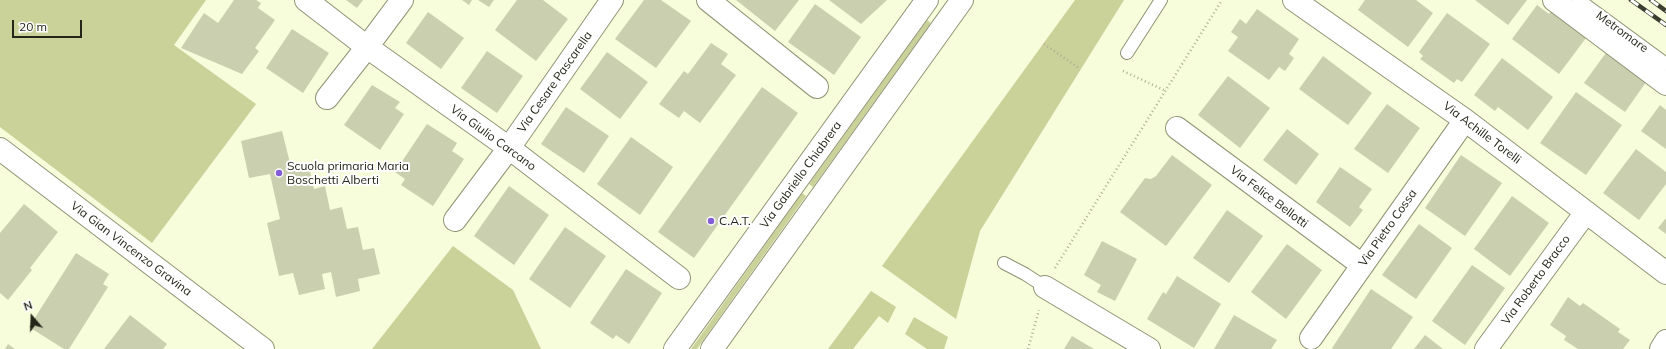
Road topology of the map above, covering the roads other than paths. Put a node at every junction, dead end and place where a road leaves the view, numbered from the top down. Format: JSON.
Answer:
{"nodes":[{"id":1,"x":306,"y":0,"type":"edge"},
{"id":2,"x":402,"y":0,"type":"edge"},
{"id":3,"x":612,"y":0,"type":"edge"},
{"id":4,"x":708,"y":0,"type":"edge"},
{"id":5,"x":927,"y":0,"type":"edge"},
{"id":6,"x":1160,"y":0,"type":"edge"},
{"id":7,"x":1294,"y":0,"type":"edge"},
{"id":8,"x":1554,"y":0,"type":"edge"},
{"id":9,"x":1579,"y":0,"type":"edge"},
{"id":10,"x":957,"y":2,"type":"edge"},
{"id":11,"x":367,"y":47,"type":"junction"},
{"id":12,"x":1127,"y":53,"type":"dead end"},
{"id":13,"x":1666,"y":64,"type":"edge"},
{"id":14,"x":1666,"y":84,"type":"edge"},
{"id":15,"x":817,"y":87,"type":"dead end"},
{"id":16,"x":327,"y":98,"type":"dead end"},
{"id":17,"x":1465,"y":120,"type":"junction"},
{"id":18,"x":1177,"y":128,"type":"dead end"},
{"id":19,"x":509,"y":148,"type":"junction"},
{"id":20,"x":0,"y":149,"type":"edge"},
{"id":21,"x":1586,"y":212,"type":"junction"},
{"id":22,"x":455,"y":220,"type":"dead end"},
{"id":23,"x":1004,"y":263,"type":"dead end"},
{"id":24,"x":1362,"y":265,"type":"junction"},
{"id":25,"x":1666,"y":273,"type":"edge"},
{"id":26,"x":679,"y":278,"type":"dead end"},
{"id":27,"x":1045,"y":287,"type":"joint"},
{"id":28,"x":1311,"y":338,"type":"dead end"},
{"id":29,"x":1666,"y":341,"type":"edge"},
{"id":30,"x":262,"y":349,"type":"edge"},
{"id":31,"x":675,"y":349,"type":"edge"},
{"id":32,"x":712,"y":349,"type":"edge"},
{"id":33,"x":1149,"y":349,"type":"edge"},
{"id":34,"x":1486,"y":349,"type":"edge"},
{"id":35,"x":1661,"y":349,"type":"edge"}],
"edges":[{"from":1,"to":11,"type":"street","name":"Via Giulio Carcano"},
{"from":2,"to":11,"type":"street"},
{"from":3,"to":19,"type":"street","name":"Via Cesare Pascarella"},
{"from":4,"to":15,"type":"street"},
{"from":5,"to":31,"type":"street","name":"Via Gabriello Chiabrera"},
{"from":6,"to":12,"type":"lane"},
{"from":7,"to":17,"type":"street","name":"Via Achille Torelli"},
{"from":8,"to":14,"type":"street"},
{"from":9,"to":13,"type":"lane","name":"Metromare"},
{"from":10,"to":32,"type":"street"},
{"from":11,"to":16,"type":"street"},
{"from":11,"to":19,"type":"street","name":"Via Giulio Carcano"},
{"from":17,"to":21,"type":"street","name":"Via Achille Torelli"},
{"from":17,"to":24,"type":"street","name":"Via Pietro Cossa"},
{"from":18,"to":24,"type":"street","name":"Via Felice Bellotti"},
{"from":19,"to":22,"type":"street","name":"Via Cesare Pascarella"},
{"from":19,"to":26,"type":"street","name":"Via Giulio Carcano"},
{"from":20,"to":30,"type":"street","name":"Via Gian Vincenzo Gravina"},
{"from":21,"to":25,"type":"street","name":"Via Achille Torelli"},
{"from":21,"to":34,"type":"street","name":"Via Roberto Bracco"},
{"from":23,"to":27,"type":"lane"},
{"from":24,"to":28,"type":"street","name":"Via Pietro Cossa"},
{"from":27,"to":33,"type":"street"},
{"from":29,"to":35,"type":"street"}]}
